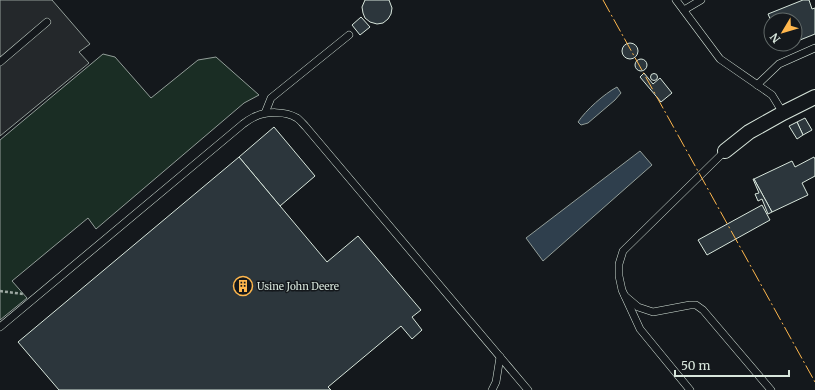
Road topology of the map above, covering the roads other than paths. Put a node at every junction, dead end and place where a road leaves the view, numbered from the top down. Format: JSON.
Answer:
{"nodes":[{"id":1,"x":676,"y":0,"type":"edge"},
{"id":2,"x":701,"y":0,"type":"edge"},
{"id":3,"x":684,"y":10,"type":"junction"},
{"id":4,"x":47,"y":22,"type":"dead end"},
{"id":5,"x":349,"y":35,"type":"dead end"},
{"id":6,"x":815,"y":48,"type":"edge"},
{"id":7,"x":0,"y":62,"type":"edge"},
{"id":8,"x":757,"y":85,"type":"junction"},
{"id":9,"x":815,"y":97,"type":"edge"},
{"id":10,"x":265,"y":113,"type":"junction"},
{"id":11,"x":783,"y":113,"type":"junction"},
{"id":12,"x":725,"y":151,"type":"joint"},
{"id":13,"x":624,"y":294,"type":"junction"},
{"id":14,"x":0,"y":327,"type":"edge"},
{"id":15,"x":500,"y":357,"type":"junction"},
{"id":16,"x":492,"y":390,"type":"edge"},
{"id":17,"x":528,"y":390,"type":"edge"},
{"id":18,"x":690,"y":390,"type":"edge"},
{"id":19,"x":771,"y":390,"type":"edge"}],
"edges":[{"from":1,"to":3,"type":"lane"},
{"from":2,"to":3,"type":"lane"},
{"from":3,"to":8,"type":"lane"},
{"from":4,"to":7,"type":"lane"},
{"from":5,"to":10,"type":"lane"},
{"from":6,"to":8,"type":"lane"},
{"from":8,"to":11,"type":"lane"},
{"from":9,"to":11,"type":"street"},
{"from":10,"to":14,"type":"lane"},
{"from":10,"to":15,"type":"lane"},
{"from":11,"to":12,"type":"street"},
{"from":12,"to":13,"type":"lane"},
{"from":13,"to":18,"type":"lane"},
{"from":13,"to":19,"type":"lane"},
{"from":15,"to":16,"type":"lane"},
{"from":15,"to":17,"type":"lane"}]}
